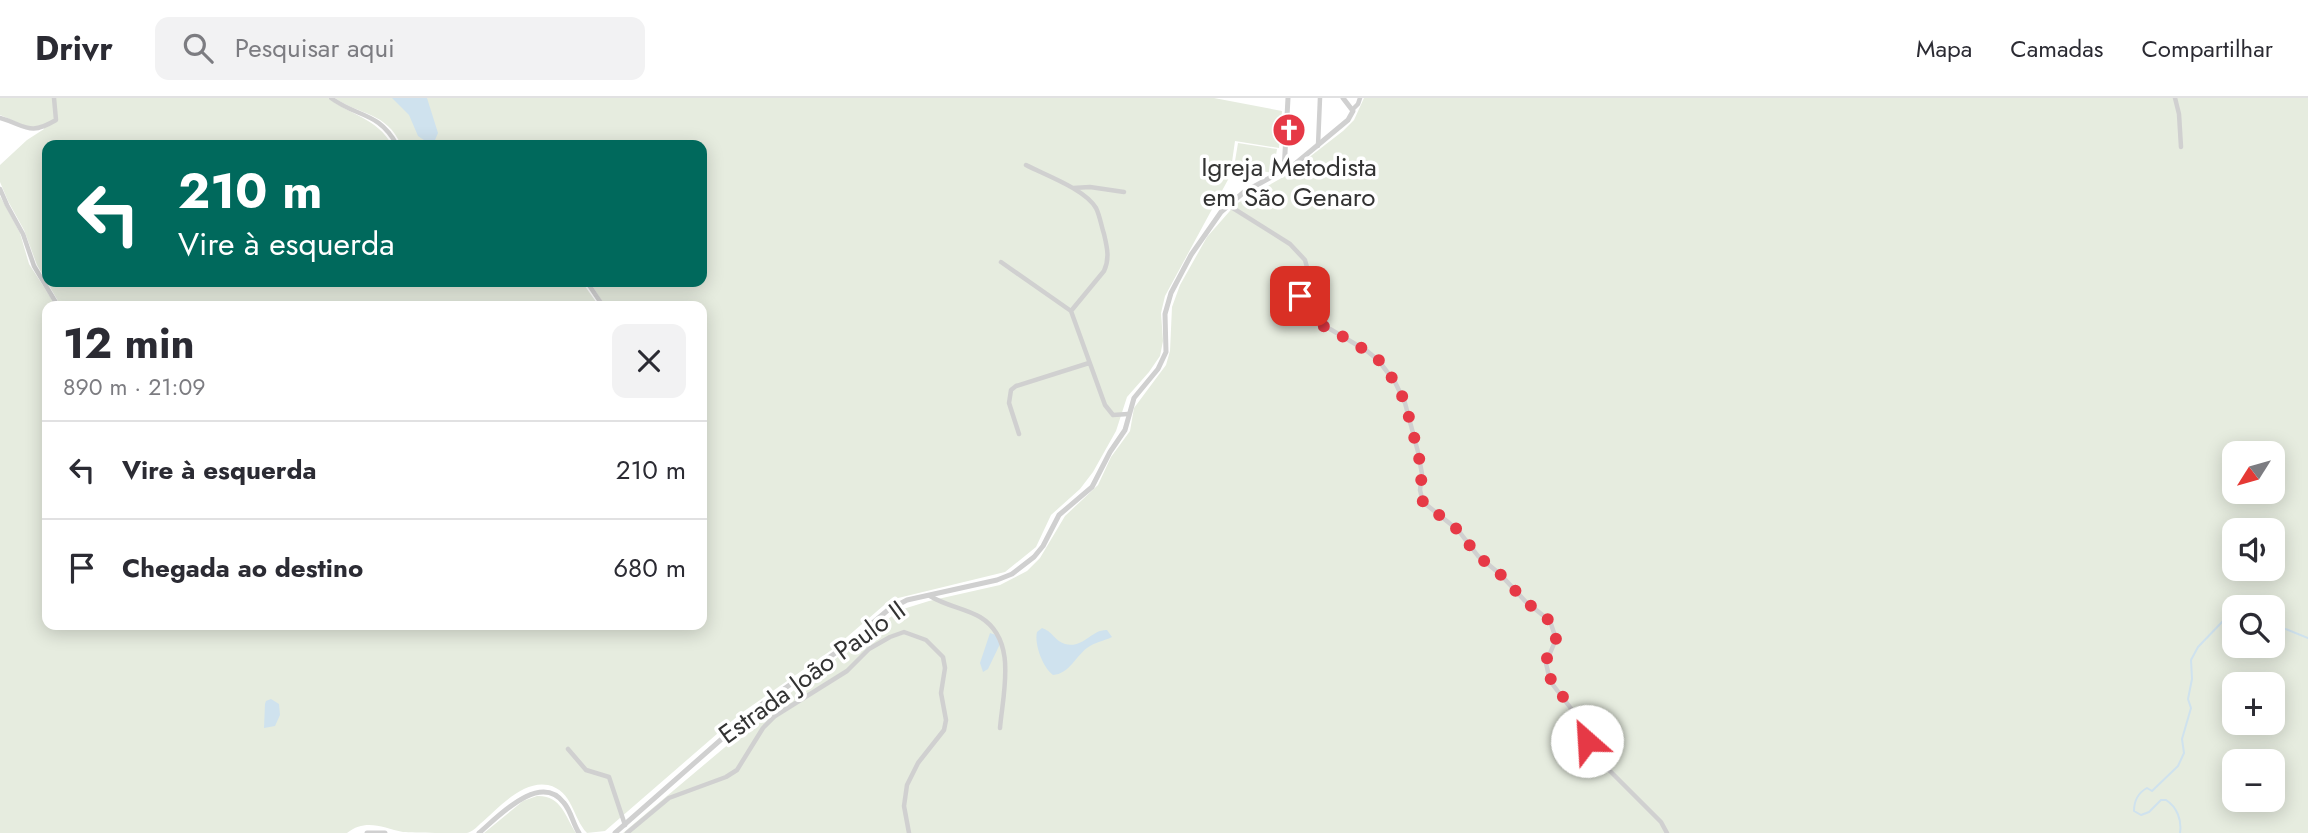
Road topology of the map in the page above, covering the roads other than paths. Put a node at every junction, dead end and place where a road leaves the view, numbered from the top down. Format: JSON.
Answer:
{"nodes":[{"id":1,"x":54,"y":98,"type":"edge"},
{"id":2,"x":331,"y":98,"type":"edge"},
{"id":3,"x":1288,"y":98,"type":"edge"},
{"id":4,"x":1320,"y":98,"type":"edge"},
{"id":5,"x":1343,"y":98,"type":"edge"},
{"id":6,"x":1360,"y":98,"type":"edge"},
{"id":7,"x":2175,"y":98,"type":"edge"},
{"id":8,"x":1353,"y":109,"type":"junction"},
{"id":9,"x":0,"y":118,"type":"edge"},
{"id":10,"x":394,"y":140,"type":"edge"},
{"id":11,"x":1318,"y":147,"type":"junction"},
{"id":12,"x":2180,"y":147,"type":"dead end"},
{"id":13,"x":1026,"y":165,"type":"dead end"},
{"id":14,"x":1283,"y":171,"type":"junction"},
{"id":15,"x":1072,"y":188,"type":"junction"},
{"id":16,"x":0,"y":189,"type":"edge"},
{"id":17,"x":1125,"y":192,"type":"dead end"},
{"id":18,"x":1228,"y":204,"type":"junction"},
{"id":19,"x":1001,"y":262,"type":"dead end"},
{"id":20,"x":42,"y":279,"type":"edge"},
{"id":21,"x":1071,"y":311,"type":"junction"},
{"id":22,"x":1089,"y":363,"type":"junction"},
{"id":23,"x":1128,"y":414,"type":"junction"},
{"id":24,"x":1019,"y":434,"type":"dead end"},
{"id":25,"x":929,"y":595,"type":"junction"},
{"id":26,"x":1000,"y":728,"type":"dead end"},
{"id":27,"x":568,"y":749,"type":"dead end"},
{"id":28,"x":625,"y":825,"type":"junction"},
{"id":29,"x":367,"y":833,"type":"edge"},
{"id":30,"x":386,"y":833,"type":"edge"},
{"id":31,"x":479,"y":833,"type":"edge"},
{"id":32,"x":579,"y":833,"type":"edge"},
{"id":33,"x":615,"y":833,"type":"edge"},
{"id":34,"x":627,"y":833,"type":"edge"},
{"id":35,"x":909,"y":833,"type":"edge"},
{"id":36,"x":1667,"y":833,"type":"edge"}],
"edges":[{"from":1,"to":9,"type":"street"},
{"from":2,"to":10,"type":"street"},
{"from":3,"to":14,"type":"street"},
{"from":4,"to":11,"type":"street"},
{"from":5,"to":8,"type":"street"},
{"from":6,"to":8,"type":"street","name":"Estrada João Paulo II"},
{"from":7,"to":12,"type":"street"},
{"from":8,"to":11,"type":"street","name":"Estrada João Paulo II"},
{"from":11,"to":14,"type":"street","name":"Estrada João Paulo II"},
{"from":13,"to":15,"type":"street"},
{"from":14,"to":18,"type":"street","name":"Estrada João Paulo II"},
{"from":15,"to":17,"type":"street"},
{"from":15,"to":21,"type":"street"},
{"from":16,"to":20,"type":"street"},
{"from":18,"to":23,"type":"street","name":"Estrada João Paulo II"},
{"from":18,"to":36,"type":"street"},
{"from":19,"to":21,"type":"street"},
{"from":21,"to":22,"type":"street"},
{"from":22,"to":23,"type":"street"},
{"from":22,"to":24,"type":"street"},
{"from":23,"to":25,"type":"street","name":"Estrada João Paulo II"},
{"from":25,"to":26,"type":"street"},
{"from":25,"to":28,"type":"street","name":"Estrada João Paulo II"},
{"from":27,"to":28,"type":"street"},
{"from":28,"to":33,"type":"street","name":"Estrada João Paulo II"},
{"from":29,"to":30,"type":"street"},
{"from":31,"to":32,"type":"street"},
{"from":34,"to":35,"type":"street"}]}
